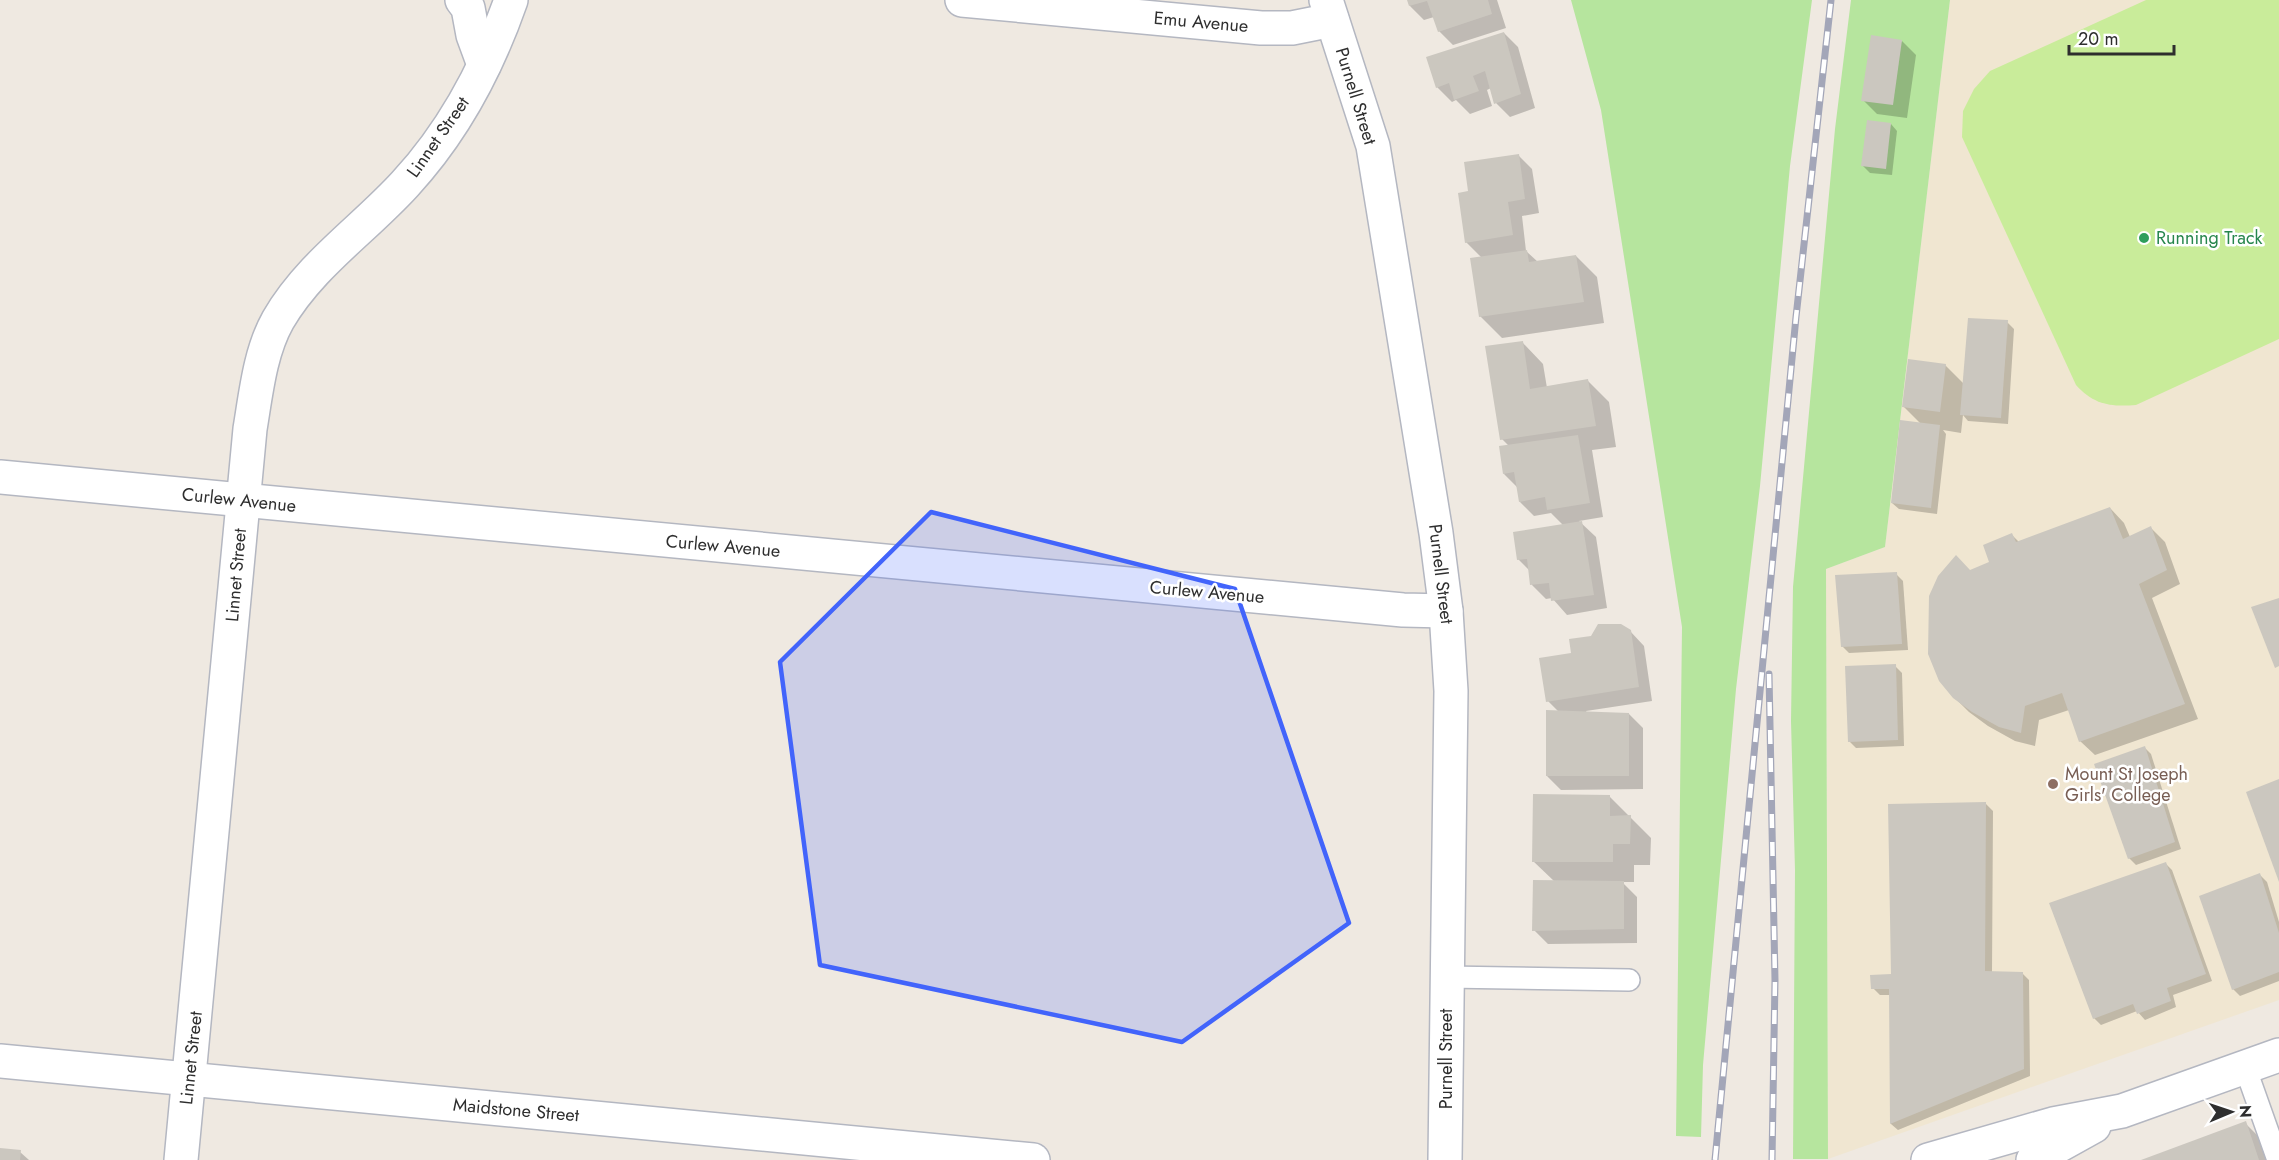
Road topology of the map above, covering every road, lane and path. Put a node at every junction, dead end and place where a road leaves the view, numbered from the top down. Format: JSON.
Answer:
{"nodes":[{"id":1,"x":462,"y":0,"type":"edge"},
{"id":2,"x":511,"y":0,"type":"edge"},
{"id":3,"x":962,"y":0,"type":"edge"},
{"id":4,"x":1329,"y":10,"type":"edge"},
{"id":5,"x":484,"y":65,"type":"junction"},
{"id":6,"x":0,"y":477,"type":"edge"},
{"id":7,"x":242,"y":500,"type":"junction"},
{"id":8,"x":1446,"y":611,"type":"junction"},
{"id":9,"x":1446,"y":977,"type":"junction"},
{"id":10,"x":1629,"y":980,"type":"dead end"},
{"id":11,"x":2279,"y":1055,"type":"edge"},
{"id":12,"x":0,"y":1061,"type":"edge"},
{"id":13,"x":2245,"y":1067,"type":"junction"},
{"id":14,"x":189,"y":1079,"type":"junction"},
{"id":15,"x":2121,"y":1110,"type":"junction"},
{"id":16,"x":181,"y":1160,"type":"edge"},
{"id":17,"x":1033,"y":1160,"type":"edge"},
{"id":18,"x":1445,"y":1160,"type":"edge"},
{"id":19,"x":1928,"y":1160,"type":"edge"},
{"id":20,"x":2033,"y":1160,"type":"edge"},
{"id":21,"x":2278,"y":1160,"type":"edge"}],
"edges":[{"from":1,"to":5,"type":"street"},
{"from":2,"to":5,"type":"street","name":"Linnet Street"},
{"from":3,"to":4,"type":"street","name":"Emu Avenue"},
{"from":4,"to":8,"type":"street","name":"Purnell Street"},
{"from":5,"to":7,"type":"street","name":"Linnet Street"},
{"from":6,"to":7,"type":"street","name":"Curlew Avenue"},
{"from":7,"to":8,"type":"street","name":"Curlew Avenue"},
{"from":7,"to":14,"type":"street","name":"Linnet Street"},
{"from":8,"to":9,"type":"street","name":"Purnell Street"},
{"from":9,"to":10,"type":"lane"},
{"from":9,"to":18,"type":"street","name":"Purnell Street"},
{"from":11,"to":13,"type":"street"},
{"from":12,"to":14,"type":"street","name":"Maidstone Street"},
{"from":13,"to":15,"type":"street"},
{"from":13,"to":21,"type":"lane"},
{"from":14,"to":16,"type":"street","name":"Linnet Street"},
{"from":14,"to":17,"type":"street","name":"Maidstone Street"},
{"from":15,"to":19,"type":"street"},
{"from":15,"to":20,"type":"street"}]}
